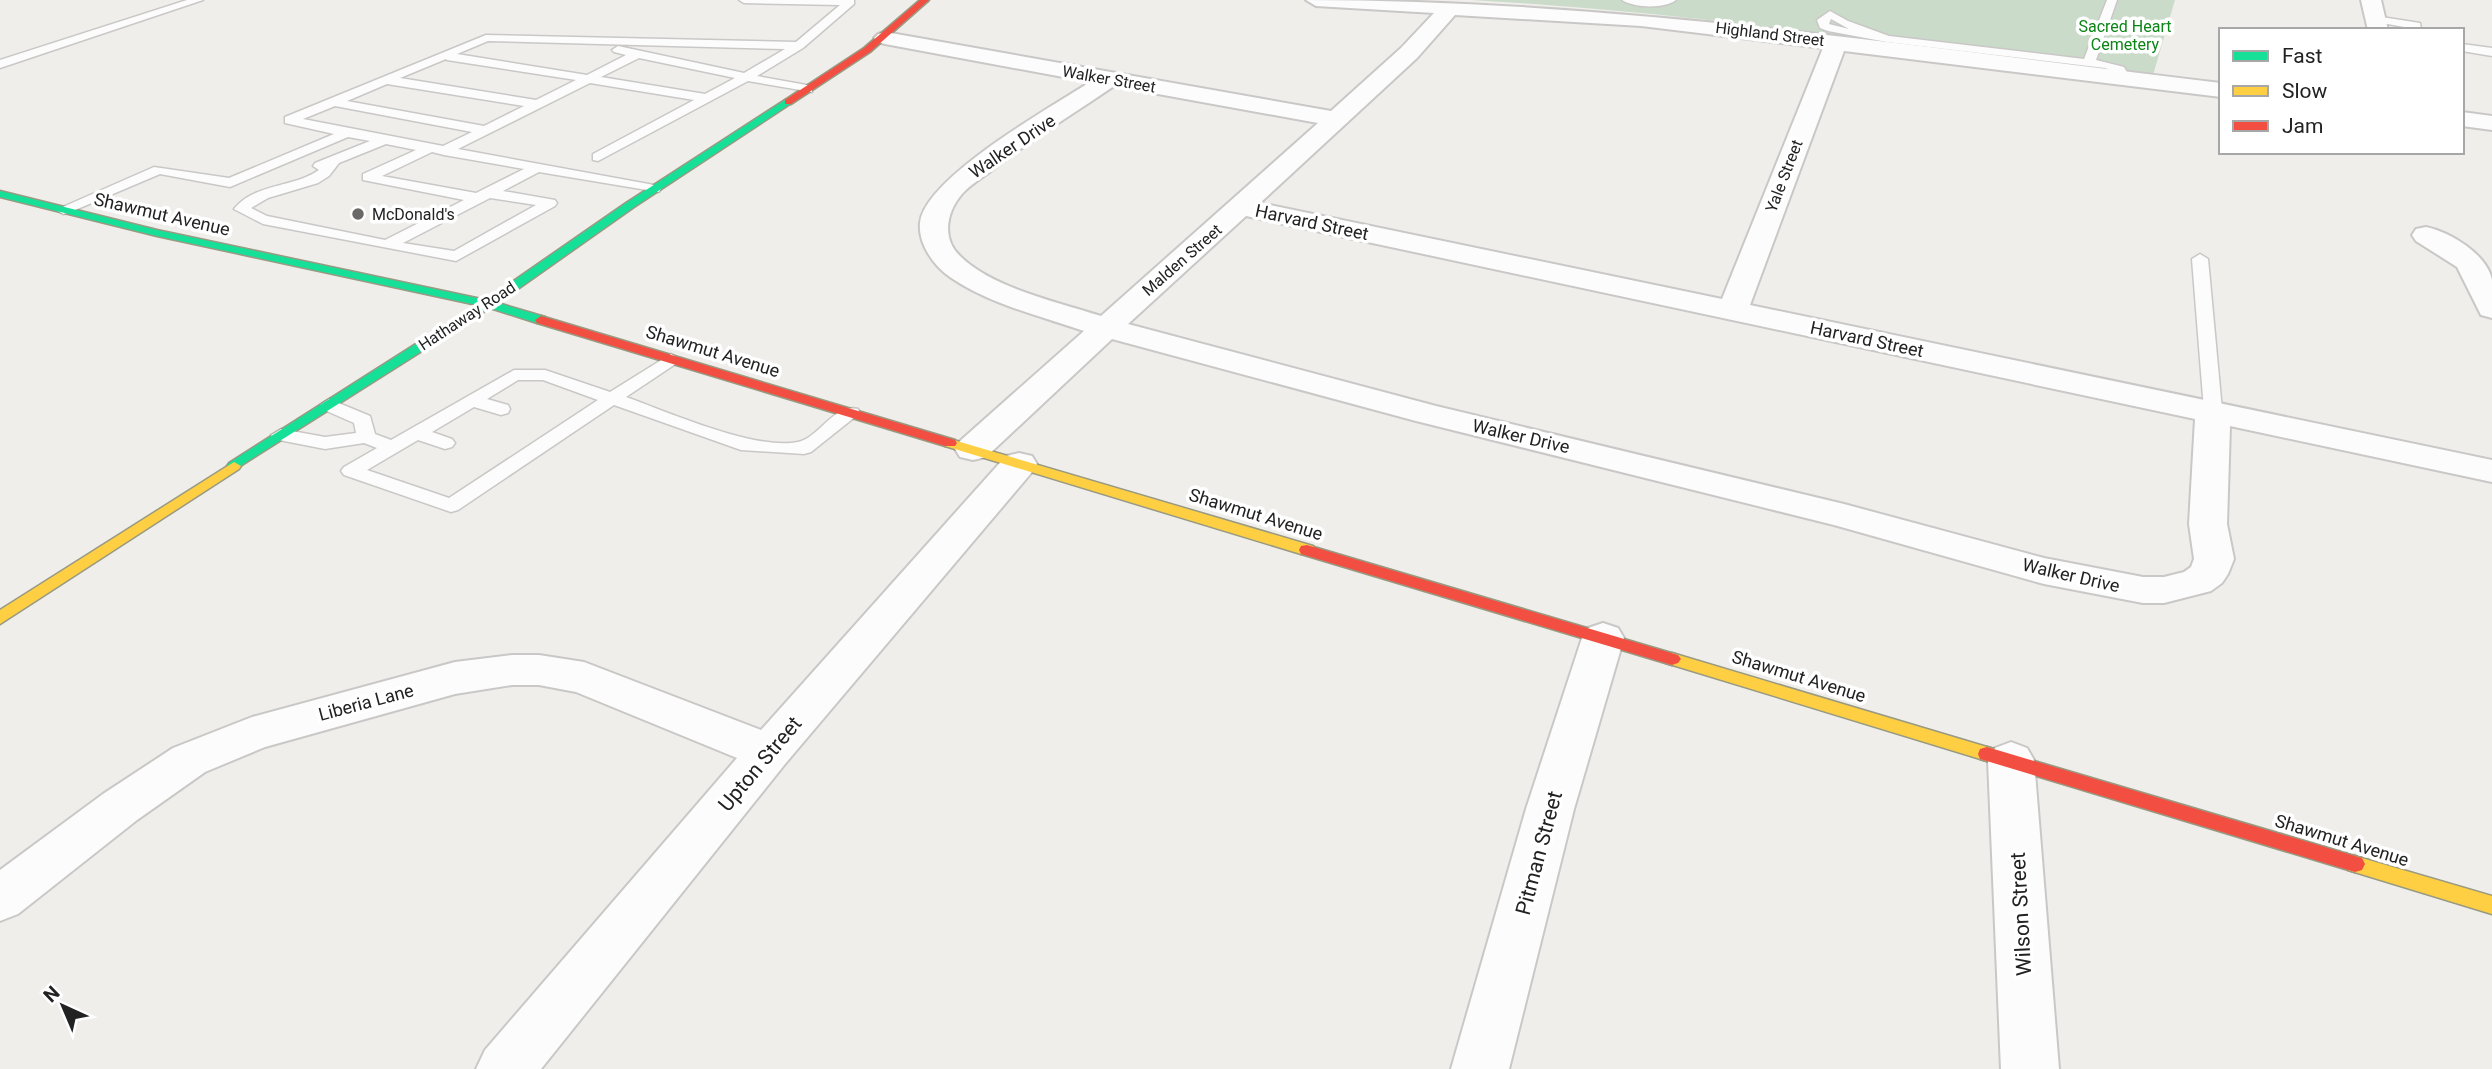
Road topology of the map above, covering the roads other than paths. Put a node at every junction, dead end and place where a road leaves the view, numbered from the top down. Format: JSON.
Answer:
{"nodes":[{"id":1,"x":198,"y":0,"type":"edge"},
{"id":2,"x":744,"y":0,"type":"edge"},
{"id":3,"x":925,"y":0,"type":"edge"},
{"id":4,"x":1317,"y":0,"type":"edge"},
{"id":5,"x":1627,"y":0,"type":"edge"},
{"id":6,"x":1671,"y":0,"type":"edge"},
{"id":7,"x":2112,"y":0,"type":"edge"},
{"id":8,"x":1449,"y":9,"type":"junction"},
{"id":9,"x":1833,"y":10,"type":"dead end"},
{"id":10,"x":2375,"y":16,"type":"edge"},
{"id":11,"x":2415,"y":28,"type":"edge"},
{"id":12,"x":885,"y":38,"type":"junction"},
{"id":13,"x":585,"y":41,"type":"junction"},
{"id":14,"x":1836,"y":43,"type":"junction"},
{"id":15,"x":799,"y":46,"type":"junction"},
{"id":16,"x":2464,"y":47,"type":"edge"},
{"id":17,"x":2492,"y":52,"type":"edge"},
{"id":18,"x":636,"y":55,"type":"junction"},
{"id":19,"x":445,"y":56,"type":"junction"},
{"id":20,"x":2089,"y":62,"type":"junction"},
{"id":21,"x":0,"y":64,"type":"edge"},
{"id":22,"x":591,"y":77,"type":"junction"},
{"id":23,"x":746,"y":77,"type":"junction"},
{"id":24,"x":2124,"y":78,"type":"junction"},
{"id":25,"x":1110,"y":79,"type":"junction"},
{"id":26,"x":386,"y":80,"type":"junction"},
{"id":27,"x":808,"y":89,"type":"junction"},
{"id":28,"x":2219,"y":90,"type":"edge"},
{"id":29,"x":707,"y":98,"type":"junction"},
{"id":30,"x":335,"y":102,"type":"junction"},
{"id":31,"x":537,"y":104,"type":"junction"},
{"id":32,"x":1334,"y":119,"type":"junction"},
{"id":33,"x":2464,"y":119,"type":"edge"},
{"id":34,"x":2492,"y":123,"type":"edge"},
{"id":35,"x":485,"y":130,"type":"junction"},
{"id":36,"x":347,"y":132,"type":"junction"},
{"id":37,"x":385,"y":140,"type":"junction"},
{"id":38,"x":428,"y":149,"type":"junction"},
{"id":39,"x":444,"y":151,"type":"junction"},
{"id":40,"x":598,"y":157,"type":"dead end"},
{"id":41,"x":537,"y":167,"type":"junction"},
{"id":42,"x":654,"y":189,"type":"junction"},
{"id":43,"x":0,"y":194,"type":"edge"},
{"id":44,"x":482,"y":195,"type":"junction"},
{"id":45,"x":1242,"y":207,"type":"junction"},
{"id":46,"x":63,"y":210,"type":"junction"},
{"id":47,"x":2426,"y":234,"type":"dead end"},
{"id":48,"x":387,"y":245,"type":"junction"},
{"id":49,"x":2200,"y":259,"type":"dead end"},
{"id":50,"x":488,"y":304,"type":"junction"},
{"id":51,"x":2492,"y":309,"type":"edge"},
{"id":52,"x":1733,"y":310,"type":"junction"},
{"id":53,"x":1106,"y":328,"type":"junction"},
{"id":54,"x":671,"y":359,"type":"junction"},
{"id":55,"x":611,"y":399,"type":"junction"},
{"id":56,"x":472,"y":400,"type":"junction"},
{"id":57,"x":329,"y":405,"type":"junction"},
{"id":58,"x":500,"y":409,"type":"dead end"},
{"id":59,"x":2213,"y":410,"type":"junction"},
{"id":60,"x":851,"y":413,"type":"junction"},
{"id":61,"x":416,"y":433,"type":"junction"},
{"id":62,"x":281,"y":435,"type":"junction"},
{"id":63,"x":366,"y":438,"type":"junction"},
{"id":64,"x":445,"y":443,"type":"dead end"},
{"id":65,"x":393,"y":447,"type":"junction"},
{"id":66,"x":973,"y":449,"type":"junction"},
{"id":67,"x":1019,"y":464,"type":"junction"},
{"id":68,"x":2492,"y":471,"type":"edge"},
{"id":69,"x":0,"y":618,"type":"edge"},
{"id":70,"x":1603,"y":638,"type":"junction"},
{"id":71,"x":769,"y":752,"type":"junction"},
{"id":72,"x":2011,"y":760,"type":"junction"},
{"id":73,"x":0,"y":899,"type":"edge"},
{"id":74,"x":2492,"y":905,"type":"edge"},
{"id":75,"x":505,"y":1069,"type":"edge"},
{"id":76,"x":1480,"y":1069,"type":"edge"},
{"id":77,"x":2030,"y":1069,"type":"edge"}],
"edges":[{"from":1,"to":21,"type":"lane"},
{"from":2,"to":15,"type":"lane"},
{"from":3,"to":12,"type":"main road","name":"Hathaway Road"},
{"from":4,"to":8,"type":"street","name":"Highland Street"},
{"from":5,"to":6,"type":"lane"},
{"from":7,"to":20,"type":"lane"},
{"from":8,"to":14,"type":"street","name":"Highland Street"},
{"from":8,"to":32,"type":"street","name":"Malden Street"},
{"from":9,"to":20,"type":"lane"},
{"from":10,"to":11,"type":"lane"},
{"from":12,"to":25,"type":"street","name":"Walker Street"},
{"from":12,"to":27,"type":"main road","name":"Hathaway Road"},
{"from":13,"to":15,"type":"lane"},
{"from":13,"to":18,"type":"lane"},
{"from":13,"to":19,"type":"lane"},
{"from":14,"to":24,"type":"street","name":"Highland Street"},
{"from":14,"to":52,"type":"street","name":"Yale Street"},
{"from":15,"to":23,"type":"lane"},
{"from":16,"to":17,"type":"lane"},
{"from":18,"to":22,"type":"lane"},
{"from":18,"to":23,"type":"lane"},
{"from":19,"to":22,"type":"lane"},
{"from":19,"to":26,"type":"lane"},
{"from":20,"to":24,"type":"lane"},
{"from":22,"to":29,"type":"lane"},
{"from":22,"to":31,"type":"lane"},
{"from":23,"to":27,"type":"lane"},
{"from":23,"to":29,"type":"lane"},
{"from":24,"to":28,"type":"street","name":"Highland Street"},
{"from":25,"to":32,"type":"street","name":"Walker Street"},
{"from":25,"to":53,"type":"street","name":"Walker Drive"},
{"from":26,"to":30,"type":"lane"},
{"from":26,"to":31,"type":"lane"},
{"from":27,"to":42,"type":"main road","name":"Hathaway Road"},
{"from":29,"to":40,"type":"lane"},
{"from":30,"to":35,"type":"lane"},
{"from":30,"to":36,"type":"lane"},
{"from":31,"to":35,"type":"lane"},
{"from":32,"to":45,"type":"street","name":"Malden Street"},
{"from":33,"to":34,"type":"street"},
{"from":35,"to":39,"type":"lane"},
{"from":36,"to":37,"type":"lane"},
{"from":36,"to":46,"type":"lane"},
{"from":37,"to":38,"type":"lane"},
{"from":37,"to":48,"type":"lane"},
{"from":38,"to":39,"type":"lane"},
{"from":38,"to":44,"type":"lane"},
{"from":39,"to":41,"type":"lane"},
{"from":41,"to":42,"type":"lane"},
{"from":41,"to":44,"type":"lane"},
{"from":42,"to":50,"type":"main road","name":"Hathaway Road"},
{"from":43,"to":46,"type":"main road","name":"Shawmut Avenue"},
{"from":44,"to":48,"type":"lane"},
{"from":44,"to":48,"type":"lane"},
{"from":45,"to":52,"type":"street","name":"Harvard Street"},
{"from":45,"to":53,"type":"street","name":"Malden Street"},
{"from":46,"to":50,"type":"main road","name":"Shawmut Avenue"},
{"from":47,"to":51,"type":"street"},
{"from":49,"to":59,"type":"lane"},
{"from":50,"to":54,"type":"main road","name":"Shawmut Avenue"},
{"from":50,"to":57,"type":"main road","name":"Hathaway Road"},
{"from":52,"to":59,"type":"street","name":"Harvard Street"},
{"from":53,"to":59,"type":"street","name":"Walker Drive"},
{"from":53,"to":66,"type":"street","name":"Malden Street"},
{"from":54,"to":55,"type":"lane"},
{"from":54,"to":60,"type":"main road","name":"Shawmut Avenue"},
{"from":55,"to":56,"type":"lane"},
{"from":55,"to":60,"type":"lane"},
{"from":55,"to":65,"type":"lane"},
{"from":56,"to":58,"type":"lane"},
{"from":56,"to":61,"type":"lane"},
{"from":57,"to":62,"type":"main road","name":"Hathaway Road"},
{"from":57,"to":63,"type":"lane"},
{"from":59,"to":68,"type":"street","name":"Harvard Street"},
{"from":60,"to":66,"type":"main road","name":"Shawmut Avenue"},
{"from":61,"to":64,"type":"lane"},
{"from":61,"to":65,"type":"lane"},
{"from":62,"to":63,"type":"lane"},
{"from":62,"to":69,"type":"main road","name":"Hathaway Road"},
{"from":63,"to":65,"type":"lane"},
{"from":66,"to":67,"type":"main road","name":"Shawmut Avenue"},
{"from":67,"to":70,"type":"main road","name":"Shawmut Avenue"},
{"from":67,"to":71,"type":"street","name":"Upton Street"},
{"from":70,"to":72,"type":"main road","name":"Shawmut Avenue"},
{"from":70,"to":76,"type":"street","name":"Pitman Street"},
{"from":71,"to":73,"type":"street","name":"Liberia Lane"},
{"from":71,"to":75,"type":"street","name":"Upton Street"},
{"from":72,"to":74,"type":"main road","name":"Shawmut Avenue"},
{"from":72,"to":77,"type":"street","name":"Wilson Street"}]}
